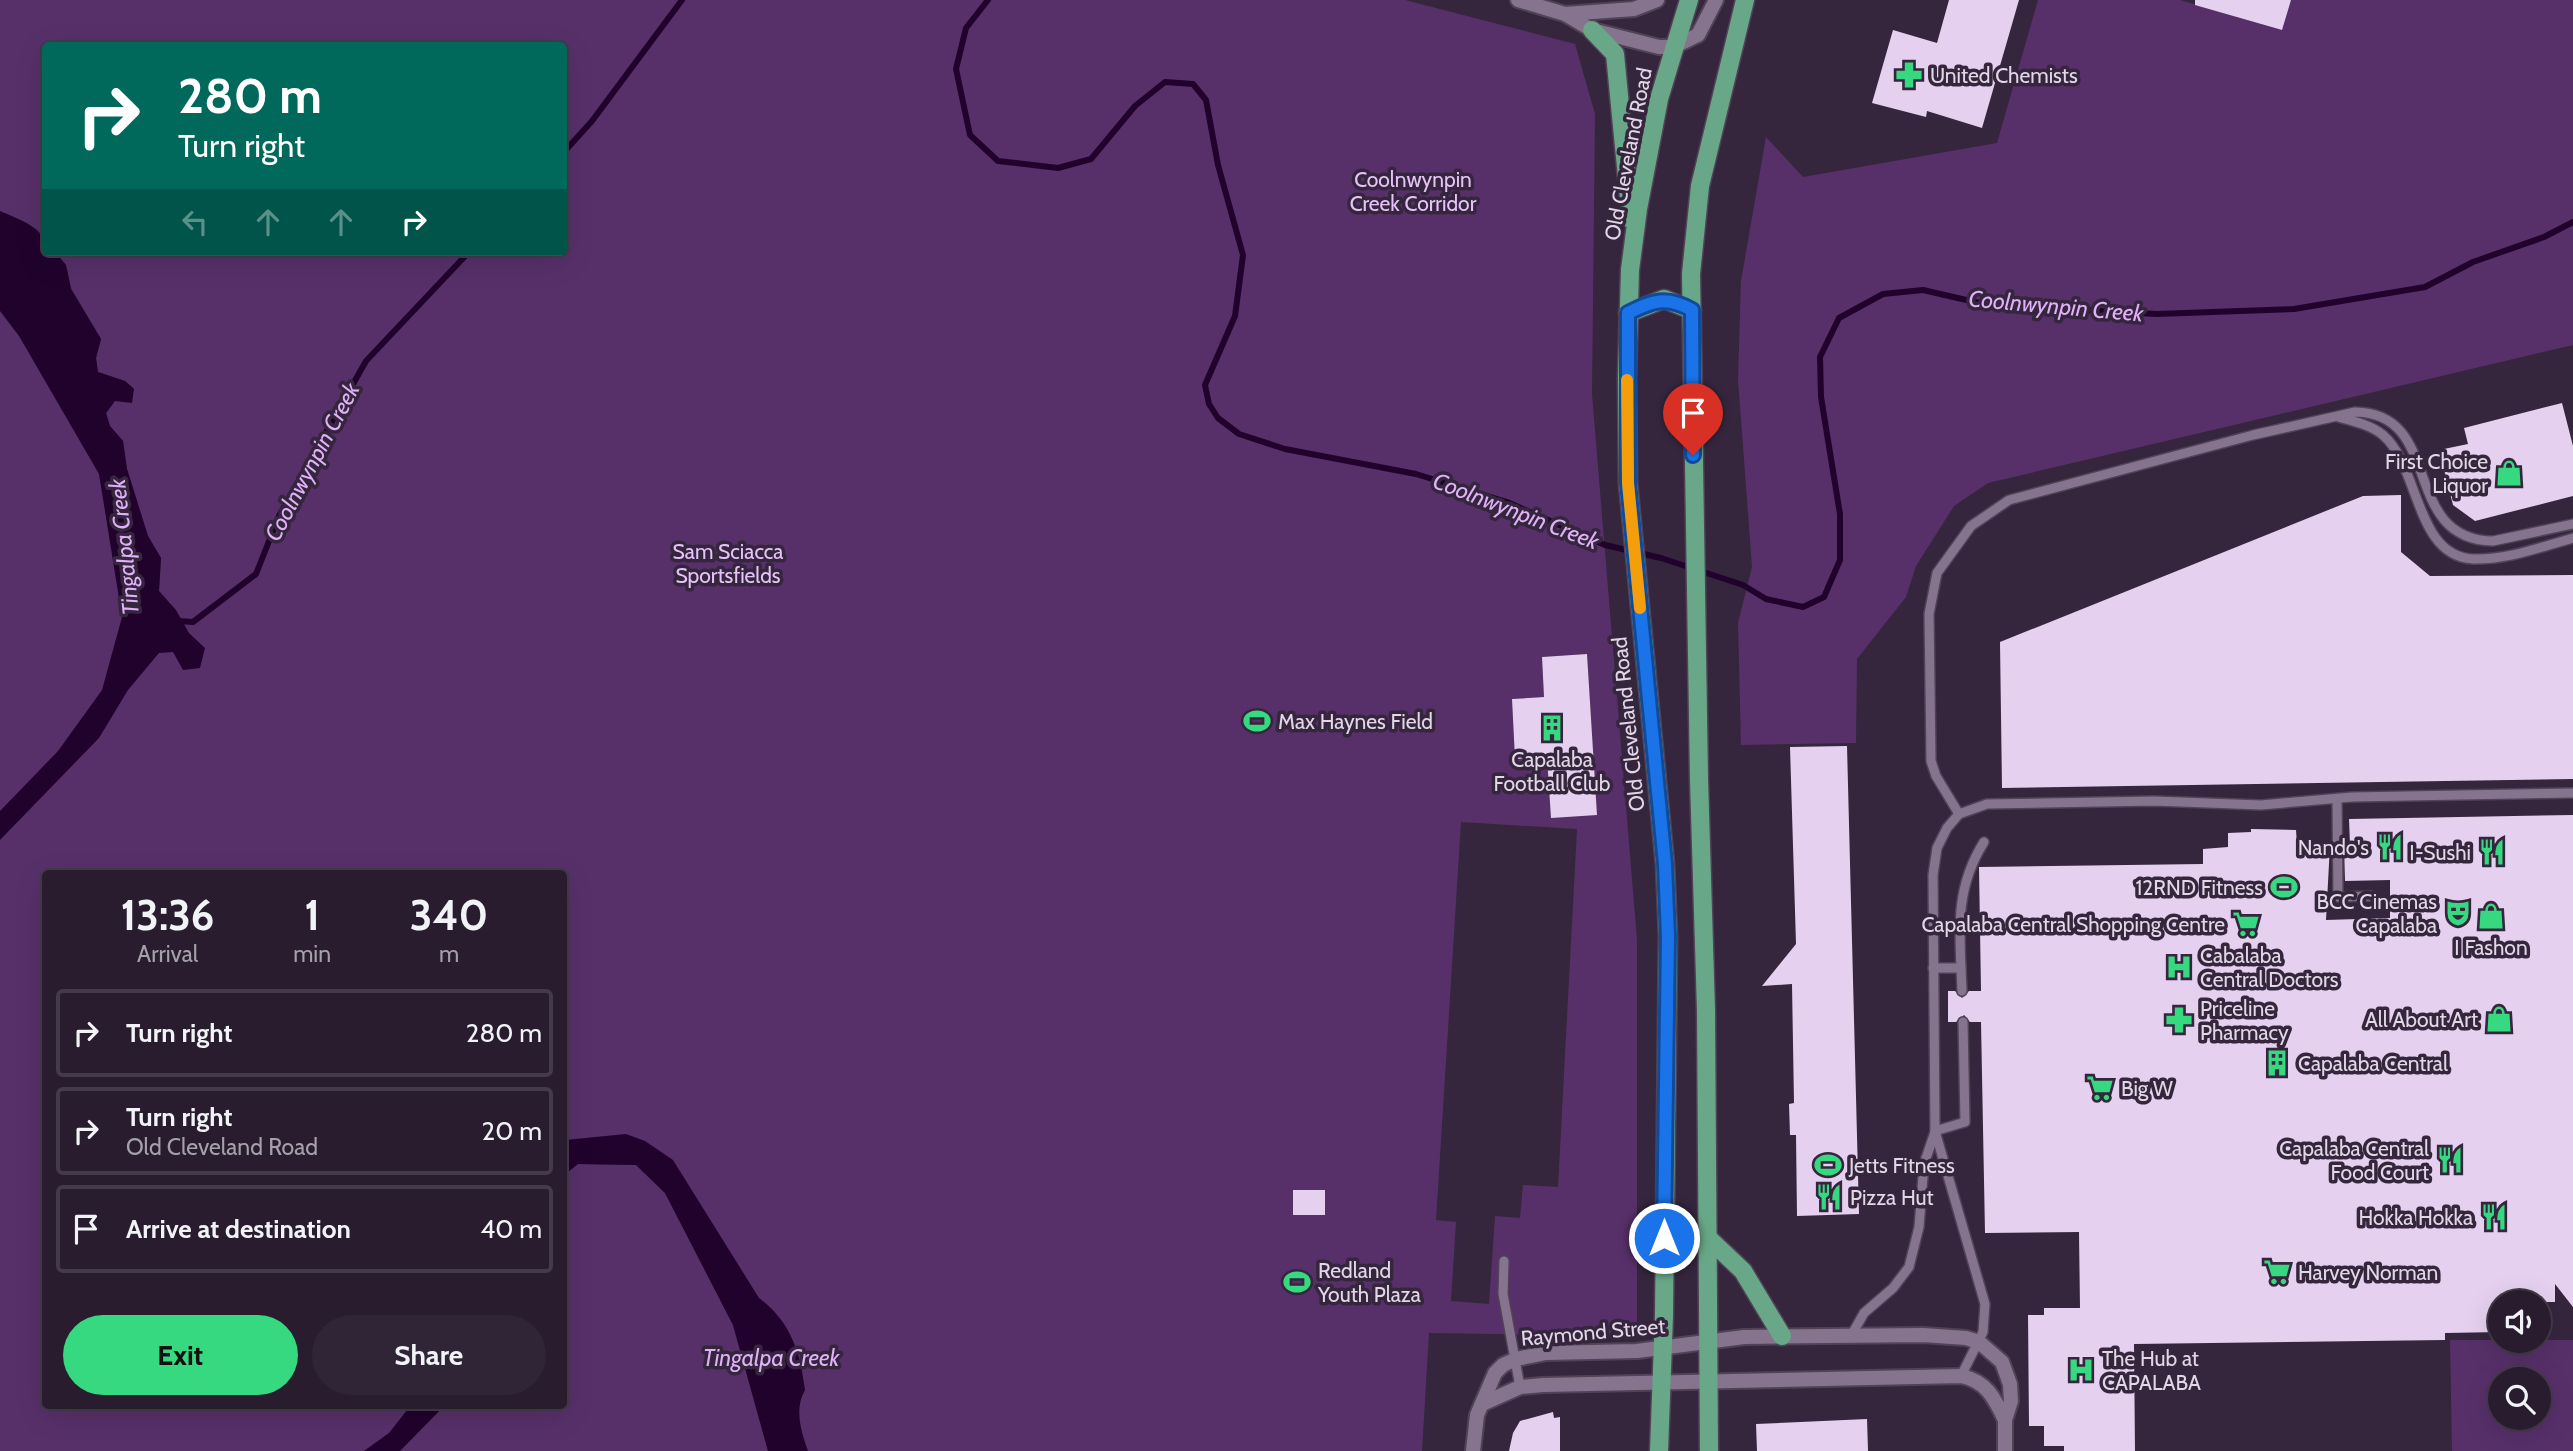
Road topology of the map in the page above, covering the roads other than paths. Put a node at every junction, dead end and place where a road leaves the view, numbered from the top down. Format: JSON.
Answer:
{"nodes":[{"id":1,"x":1518,"y":0,"type":"edge"},
{"id":2,"x":1657,"y":0,"type":"edge"},
{"id":3,"x":1689,"y":0,"type":"edge"},
{"id":4,"x":1716,"y":0,"type":"edge"},
{"id":5,"x":1748,"y":4,"type":"edge"},
{"id":6,"x":1565,"y":13,"type":"junction"},
{"id":7,"x":1592,"y":30,"type":"junction"},
{"id":8,"x":1674,"y":47,"type":"junction"},
{"id":9,"x":1633,"y":244,"type":"junction"},
{"id":10,"x":1692,"y":310,"type":"junction"},
{"id":11,"x":1628,"y":313,"type":"junction"},
{"id":12,"x":2337,"y":416,"type":"junction"},
{"id":13,"x":2573,"y":524,"type":"edge"},
{"id":14,"x":2573,"y":538,"type":"edge"},
{"id":15,"x":2573,"y":793,"type":"edge"},
{"id":16,"x":2337,"y":799,"type":"junction"},
{"id":17,"x":1959,"y":814,"type":"junction"},
{"id":18,"x":1984,"y":842,"type":"dead end"},
{"id":19,"x":2372,"y":897,"type":"dead end"},
{"id":20,"x":1933,"y":968,"type":"junction"},
{"id":21,"x":1961,"y":968,"type":"junction"},
{"id":22,"x":1962,"y":991,"type":"dead end"},
{"id":23,"x":1963,"y":1022,"type":"dead end"},
{"id":24,"x":1935,"y":1131,"type":"junction"},
{"id":25,"x":1708,"y":1238,"type":"junction"},
{"id":26,"x":1504,"y":1261,"type":"dead end"},
{"id":27,"x":1782,"y":1336,"type":"junction"},
{"id":28,"x":1851,"y":1336,"type":"junction"},
{"id":29,"x":1708,"y":1342,"type":"junction"},
{"id":30,"x":1979,"y":1342,"type":"junction"},
{"id":31,"x":1662,"y":1348,"type":"junction"},
{"id":32,"x":1516,"y":1359,"type":"junction"},
{"id":33,"x":1961,"y":1376,"type":"junction"},
{"id":34,"x":1708,"y":1381,"type":"junction"},
{"id":35,"x":1660,"y":1383,"type":"junction"},
{"id":36,"x":1520,"y":1387,"type":"junction"},
{"id":37,"x":1482,"y":1404,"type":"junction"},
{"id":38,"x":2005,"y":1420,"type":"junction"},
{"id":39,"x":1473,"y":1451,"type":"edge"},
{"id":40,"x":1659,"y":1451,"type":"edge"},
{"id":41,"x":1709,"y":1451,"type":"edge"},
{"id":42,"x":2005,"y":1451,"type":"edge"}],
"edges":[{"from":1,"to":6,"type":"street"},
{"from":2,"to":6,"type":"street"},
{"from":3,"to":8,"type":"main road","name":"Old Cleveland Road"},
{"from":4,"to":8,"type":"street"},
{"from":5,"to":10,"type":"main road"},
{"from":6,"to":7,"type":"street"},
{"from":7,"to":8,"type":"street"},
{"from":7,"to":9,"type":"main road"},
{"from":8,"to":9,"type":"main road","name":"Old Cleveland Road"},
{"from":9,"to":11,"type":"main road","name":"Old Cleveland Road"},
{"from":10,"to":11,"type":"main road"},
{"from":10,"to":25,"type":"main road"},
{"from":11,"to":31,"type":"main road","name":"Old Cleveland Road"},
{"from":12,"to":13,"type":"lane"},
{"from":12,"to":14,"type":"lane"},
{"from":12,"to":17,"type":"lane"},
{"from":15,"to":16,"type":"lane"},
{"from":16,"to":17,"type":"lane"},
{"from":16,"to":19,"type":"lane"},
{"from":17,"to":20,"type":"lane"},
{"from":18,"to":21,"type":"lane"},
{"from":20,"to":21,"type":"lane"},
{"from":20,"to":24,"type":"lane"},
{"from":21,"to":22,"type":"lane"},
{"from":23,"to":24,"type":"lane"},
{"from":24,"to":28,"type":"lane"},
{"from":24,"to":30,"type":"lane"},
{"from":25,"to":27,"type":"main road"},
{"from":25,"to":29,"type":"main road"},
{"from":26,"to":32,"type":"lane"},
{"from":27,"to":28,"type":"street","name":"Raymond Street"},
{"from":27,"to":29,"type":"street","name":"Raymond Street"},
{"from":28,"to":30,"type":"street","name":"Raymond Street"},
{"from":29,"to":31,"type":"street","name":"Raymond Street"},
{"from":29,"to":34,"type":"main road"},
{"from":30,"to":33,"type":"lane"},
{"from":30,"to":38,"type":"street"},
{"from":31,"to":32,"type":"street","name":"Raymond Street"},
{"from":31,"to":35,"type":"main road","name":"Old Cleveland Road"},
{"from":32,"to":36,"type":"lane"},
{"from":32,"to":37,"type":"street","name":"Raymond Street"},
{"from":33,"to":34,"type":"street"},
{"from":33,"to":38,"type":"street"},
{"from":34,"to":35,"type":"street"},
{"from":34,"to":41,"type":"main road"},
{"from":35,"to":36,"type":"street"},
{"from":35,"to":40,"type":"main road","name":"Old Cleveland Road"},
{"from":36,"to":37,"type":"street"},
{"from":37,"to":39,"type":"street","name":"Raymond Street"},
{"from":38,"to":42,"type":"street"}]}
